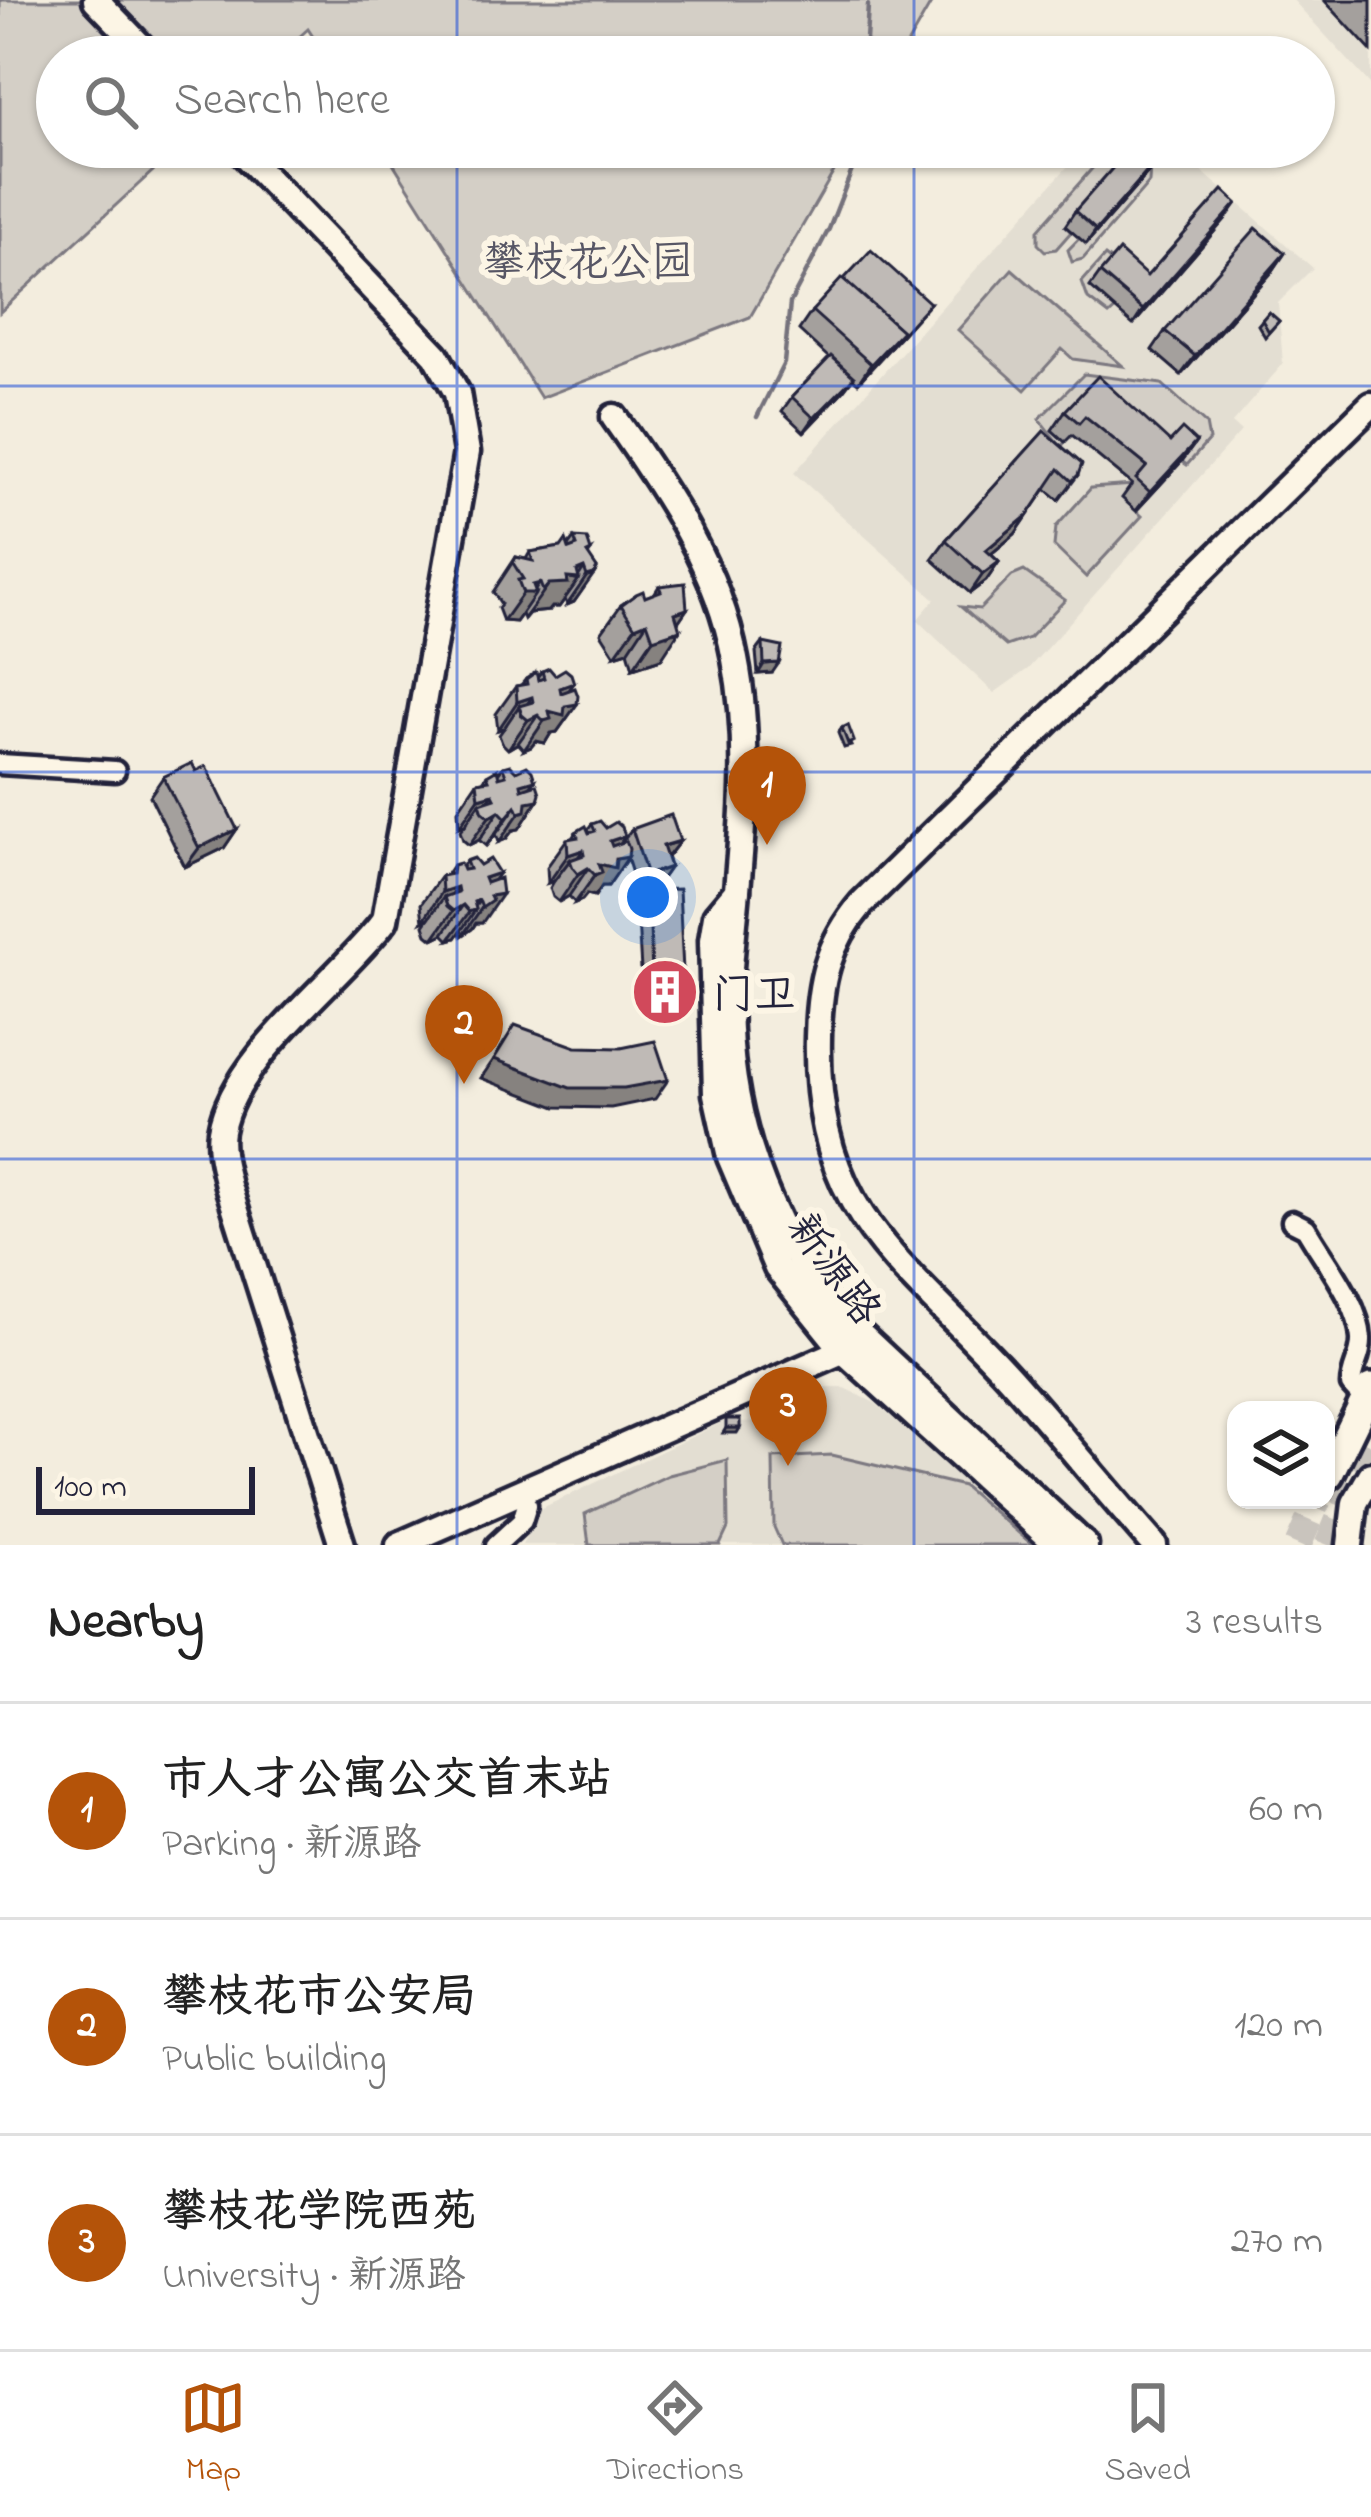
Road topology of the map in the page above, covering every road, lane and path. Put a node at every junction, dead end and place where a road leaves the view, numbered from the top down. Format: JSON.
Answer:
{"nodes":[{"id":1,"x":96,"y":0,"type":"edge"},
{"id":2,"x":131,"y":36,"type":"edge"},
{"id":3,"x":257,"y":168,"type":"edge"},
{"id":4,"x":1371,"y":405,"type":"edge"},
{"id":5,"x":614,"y":417,"type":"dead end"},
{"id":6,"x":0,"y":764,"type":"edge"},
{"id":7,"x":115,"y":771,"type":"dead end"},
{"id":8,"x":1292,"y":1221,"type":"dead end"},
{"id":9,"x":854,"y":1346,"type":"junction"},
{"id":10,"x":1368,"y":1393,"type":"edge"},
{"id":11,"x":1335,"y":1460,"type":"edge"},
{"id":12,"x":1371,"y":1474,"type":"edge"},
{"id":13,"x":527,"y":1505,"type":"dead end"},
{"id":14,"x":342,"y":1545,"type":"edge"},
{"id":15,"x":398,"y":1545,"type":"edge"},
{"id":16,"x":496,"y":1545,"type":"edge"},
{"id":17,"x":1058,"y":1545,"type":"edge"},
{"id":18,"x":1084,"y":1545,"type":"edge"},
{"id":19,"x":1154,"y":1545,"type":"edge"},
{"id":20,"x":1350,"y":1545,"type":"edge"}],
"edges":[{"from":1,"to":2,"type":"street"},
{"from":3,"to":14,"type":"street"},
{"from":4,"to":19,"type":"street"},
{"from":5,"to":9,"type":"street","name":"新源路"},
{"from":6,"to":7,"type":"street"},
{"from":8,"to":10,"type":"street"},
{"from":9,"to":15,"type":"street"},
{"from":9,"to":17,"type":"street","name":"新源路"},
{"from":9,"to":18,"type":"street","name":"新源路"},
{"from":10,"to":11,"type":"main road"},
{"from":12,"to":20,"type":"street"},
{"from":13,"to":16,"type":"street"}]}
